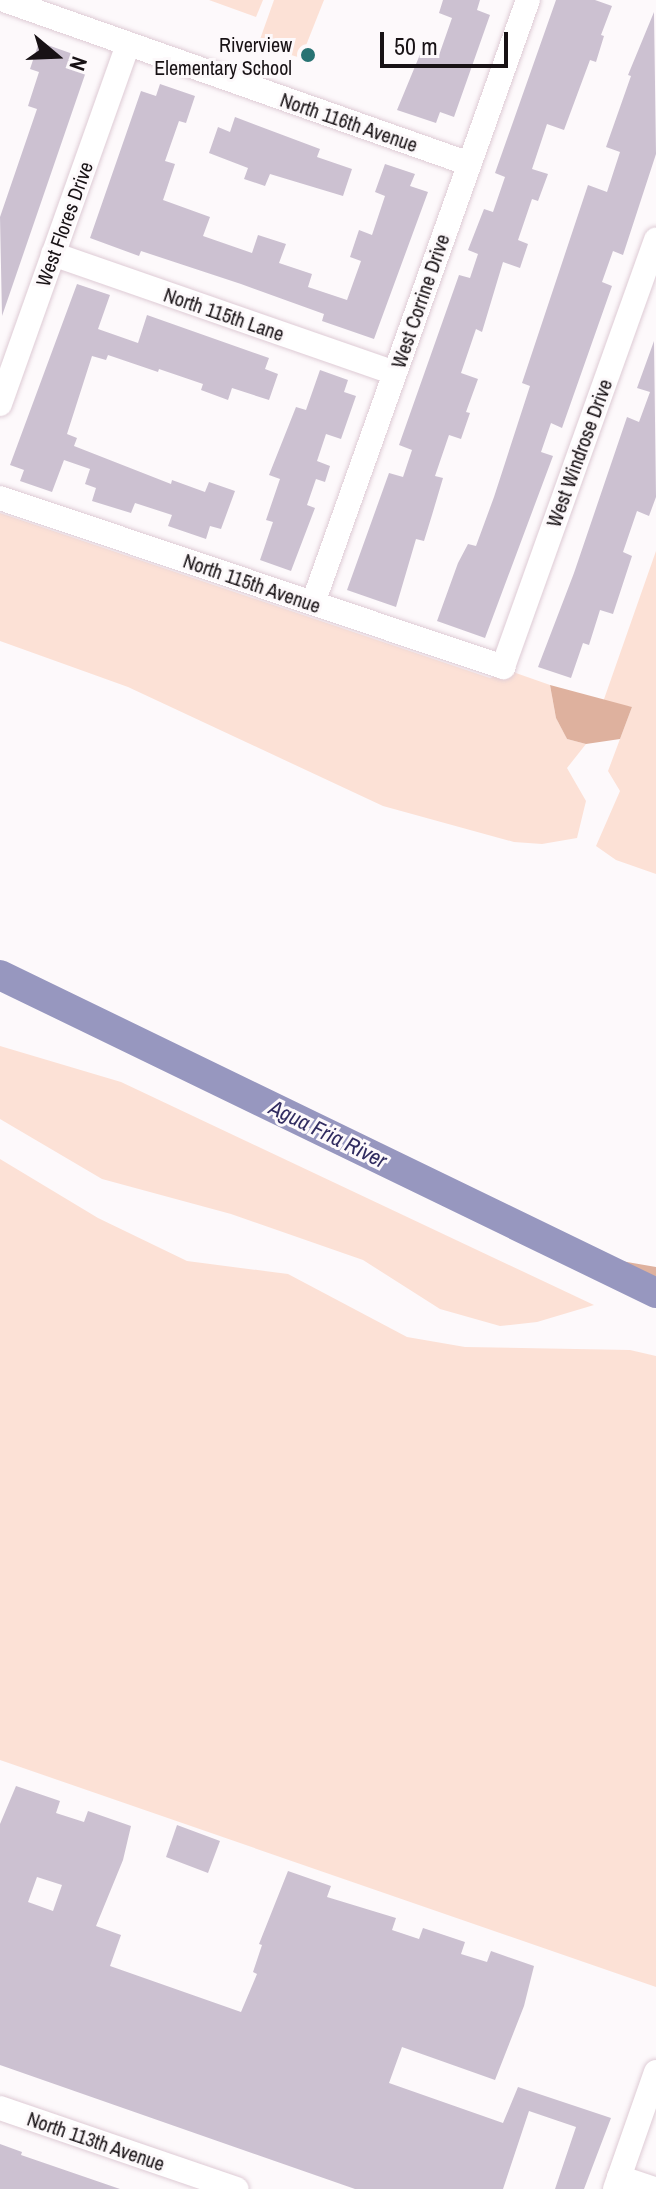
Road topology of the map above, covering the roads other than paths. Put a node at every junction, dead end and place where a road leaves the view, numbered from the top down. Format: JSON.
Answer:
{"nodes":[{"id":1,"x":4,"y":0,"type":"edge"},
{"id":2,"x":528,"y":0,"type":"edge"},
{"id":3,"x":128,"y":44,"type":"junction"},
{"id":4,"x":468,"y":163,"type":"junction"},
{"id":5,"x":656,"y":240,"type":"edge"},
{"id":6,"x":53,"y":254,"type":"junction"},
{"id":7,"x":394,"y":373,"type":"junction"},
{"id":8,"x":0,"y":404,"type":"edge"},
{"id":9,"x":0,"y":498,"type":"edge"},
{"id":10,"x":313,"y":603,"type":"junction"},
{"id":11,"x":503,"y":667,"type":"joint"},
{"id":12,"x":656,"y":2072,"type":"edge"},
{"id":13,"x":0,"y":2108,"type":"edge"},
{"id":14,"x":617,"y":2183,"type":"edge"},
{"id":15,"x":237,"y":2189,"type":"edge"},
{"id":16,"x":653,"y":2189,"type":"edge"}],
"edges":[{"from":1,"to":3,"type":"street","name":"North 116th Avenue"},
{"from":2,"to":4,"type":"street","name":"West Corrine Drive"},
{"from":3,"to":4,"type":"street","name":"North 116th Avenue"},
{"from":3,"to":6,"type":"street","name":"West Flores Drive"},
{"from":4,"to":7,"type":"street","name":"West Corrine Drive"},
{"from":5,"to":11,"type":"street","name":"West Windrose Drive"},
{"from":6,"to":7,"type":"street","name":"North 115th Lane"},
{"from":6,"to":8,"type":"street","name":"West Flores Drive"},
{"from":7,"to":10,"type":"street","name":"West Corrine Drive"},
{"from":9,"to":10,"type":"street","name":"North 115th Avenue"},
{"from":10,"to":11,"type":"street","name":"North 115th Avenue"},
{"from":12,"to":14,"type":"street"},
{"from":13,"to":15,"type":"street","name":"North 113th Avenue"},
{"from":14,"to":16,"type":"street"}]}
